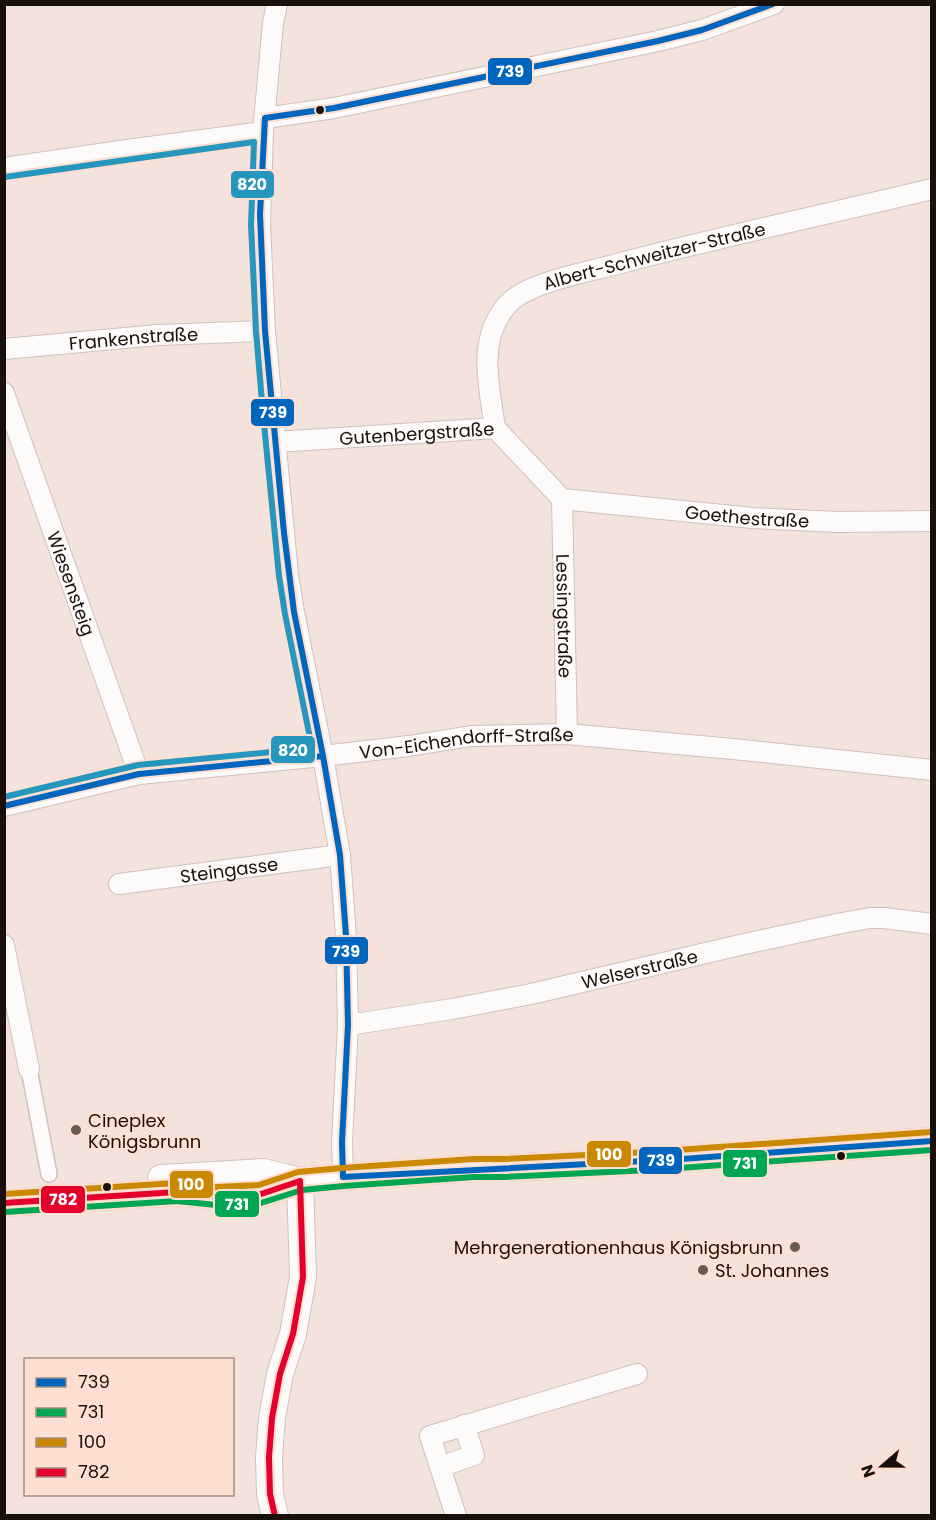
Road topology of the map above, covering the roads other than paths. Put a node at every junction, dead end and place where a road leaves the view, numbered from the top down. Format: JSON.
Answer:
{"nodes":[{"id":1,"x":277,"y":4,"type":"edge"},
{"id":2,"x":774,"y":4,"type":"edge"},
{"id":3,"x":264,"y":125,"type":"junction"},
{"id":4,"x":4,"y":168,"type":"edge"},
{"id":5,"x":932,"y":189,"type":"edge"},
{"id":6,"x":265,"y":332,"type":"junction"},
{"id":7,"x":4,"y":349,"type":"edge"},
{"id":8,"x":4,"y":393,"type":"edge"},
{"id":9,"x":495,"y":428,"type":"junction"},
{"id":10,"x":276,"y":442,"type":"junction"},
{"id":11,"x":562,"y":499,"type":"junction"},
{"id":12,"x":932,"y":521,"type":"edge"},
{"id":13,"x":567,"y":734,"type":"junction"},
{"id":14,"x":323,"y":756,"type":"junction"},
{"id":15,"x":932,"y":770,"type":"edge"},
{"id":16,"x":139,"y":774,"type":"junction"},
{"id":17,"x":4,"y":806,"type":"edge"},
{"id":18,"x":340,"y":855,"type":"junction"},
{"id":19,"x":119,"y":884,"type":"dead end"},
{"id":20,"x":932,"y":924,"type":"edge"},
{"id":21,"x":4,"y":945,"type":"edge"},
{"id":22,"x":8,"y":981,"type":"edge"},
{"id":23,"x":348,"y":1025,"type":"junction"},
{"id":24,"x":29,"y":1069,"type":"joint"},
{"id":25,"x":932,"y":1141,"type":"edge"},
{"id":26,"x":49,"y":1174,"type":"dead end"},
{"id":27,"x":343,"y":1177,"type":"junction"},
{"id":28,"x":300,"y":1181,"type":"junction"},
{"id":29,"x":238,"y":1184,"type":"junction"},
{"id":30,"x":4,"y":1190,"type":"edge"},
{"id":31,"x":4,"y":1203,"type":"edge"},
{"id":32,"x":637,"y":1374,"type":"dead end"},
{"id":33,"x":464,"y":1425,"type":"junction"},
{"id":34,"x":440,"y":1467,"type":"junction"},
{"id":35,"x":275,"y":1515,"type":"edge"},
{"id":36,"x":456,"y":1515,"type":"edge"}],
"edges":[{"from":1,"to":3,"type":"street"},
{"from":2,"to":3,"type":"street"},
{"from":3,"to":4,"type":"street"},
{"from":3,"to":6,"type":"street"},
{"from":5,"to":9,"type":"street","name":"Albert-Schweitzer-Straße"},
{"from":6,"to":7,"type":"street","name":"Frankenstraße"},
{"from":6,"to":10,"type":"street"},
{"from":8,"to":16,"type":"street","name":"Wiesensteig"},
{"from":9,"to":10,"type":"street","name":"Gutenbergstraße"},
{"from":9,"to":11,"type":"street","name":"Gutenbergstraße"},
{"from":10,"to":14,"type":"street"},
{"from":11,"to":12,"type":"street","name":"Goethestraße"},
{"from":11,"to":13,"type":"street","name":"Lessingstraße"},
{"from":13,"to":14,"type":"street","name":"Von-Eichendorff-Straße"},
{"from":13,"to":15,"type":"street","name":"Von-Eichendorff-Straße"},
{"from":14,"to":16,"type":"street","name":"Von-Eichendorff-Straße"},
{"from":14,"to":18,"type":"street"},
{"from":16,"to":17,"type":"street","name":"Von-Eichendorff-Straße"},
{"from":18,"to":19,"type":"street","name":"Steingasse"},
{"from":18,"to":23,"type":"street"},
{"from":20,"to":23,"type":"street","name":"Welserstraße"},
{"from":21,"to":22,"type":"street"},
{"from":22,"to":24,"type":"street"},
{"from":23,"to":27,"type":"street"},
{"from":24,"to":26,"type":"street"},
{"from":25,"to":27,"type":"street"},
{"from":27,"to":28,"type":"street"},
{"from":28,"to":29,"type":"street"},
{"from":28,"to":35,"type":"street"},
{"from":29,"to":30,"type":"street"},
{"from":29,"to":31,"type":"street"},
{"from":32,"to":33,"type":"street"},
{"from":33,"to":34,"type":"street"},
{"from":33,"to":34,"type":"street"},
{"from":34,"to":36,"type":"street"}]}
